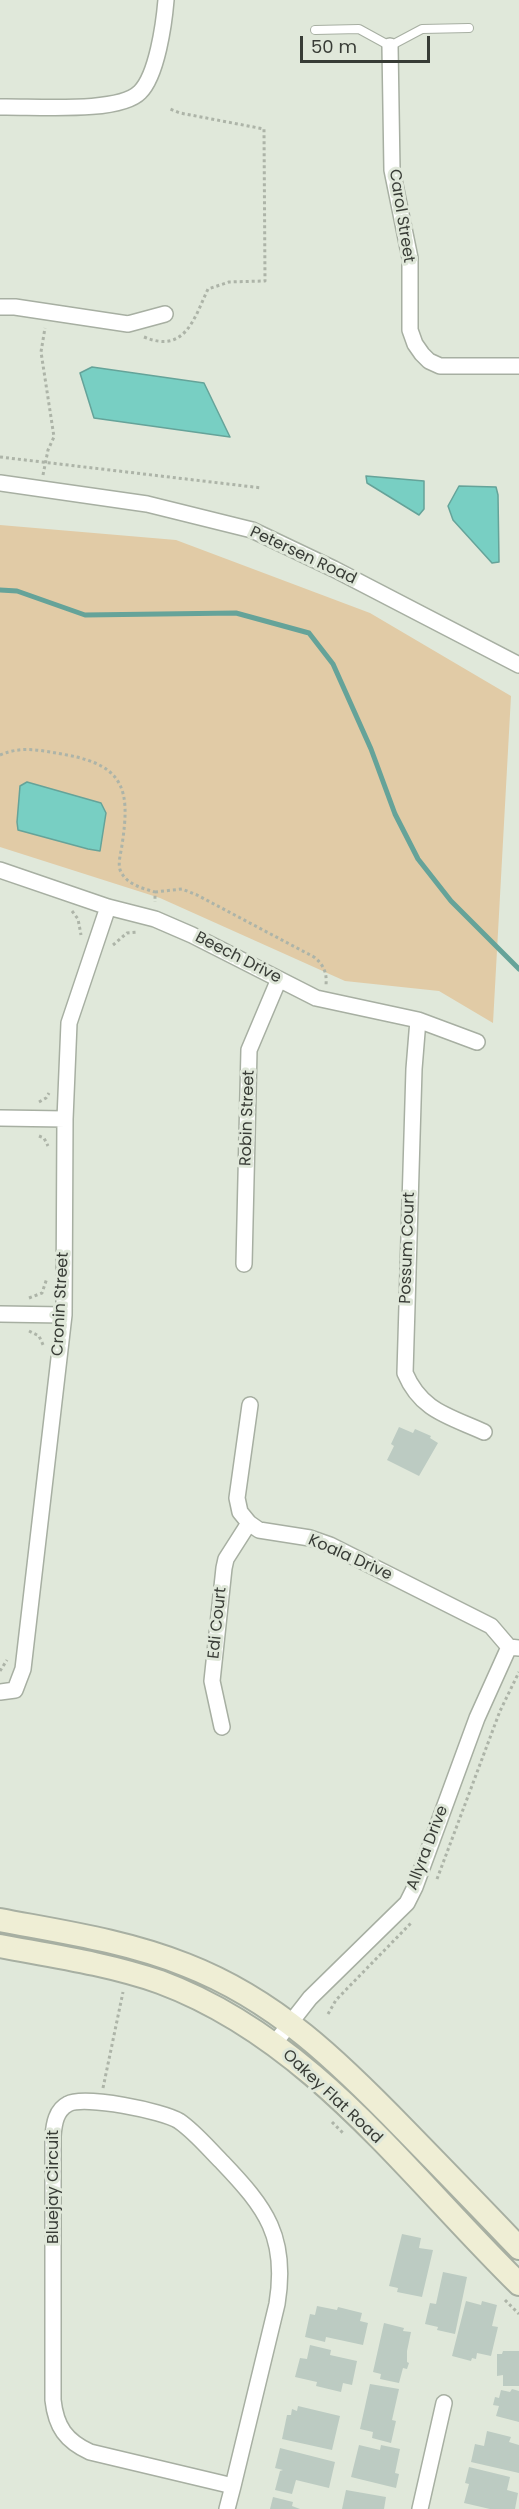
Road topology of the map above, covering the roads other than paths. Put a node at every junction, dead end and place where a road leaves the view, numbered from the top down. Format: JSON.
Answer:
{"nodes":[{"id":1,"x":166,"y":0,"type":"edge"},
{"id":2,"x":469,"y":28,"type":"dead end"},
{"id":3,"x":315,"y":30,"type":"dead end"},
{"id":4,"x":390,"y":46,"type":"junction"},
{"id":5,"x":0,"y":107,"type":"edge"},
{"id":6,"x":0,"y":307,"type":"edge"},
{"id":7,"x":165,"y":314,"type":"dead end"},
{"id":8,"x":519,"y":366,"type":"edge"},
{"id":9,"x":0,"y":483,"type":"edge"},
{"id":10,"x":519,"y":665,"type":"edge"},
{"id":11,"x":0,"y":870,"type":"edge"},
{"id":12,"x":108,"y":907,"type":"junction"},
{"id":13,"x":279,"y":979,"type":"junction"},
{"id":14,"x":418,"y":1020,"type":"junction"},
{"id":15,"x":477,"y":1042,"type":"dead end"},
{"id":16,"x":0,"y":1118,"type":"edge"},
{"id":17,"x":65,"y":1119,"type":"junction"},
{"id":18,"x":244,"y":1263,"type":"dead end"},
{"id":19,"x":0,"y":1314,"type":"edge"},
{"id":20,"x":64,"y":1315,"type":"junction"},
{"id":21,"x":250,"y":1405,"type":"dead end"},
{"id":22,"x":484,"y":1432,"type":"dead end"},
{"id":23,"x":249,"y":1523,"type":"junction"},
{"id":24,"x":514,"y":1647,"type":"edge"},
{"id":25,"x":0,"y":1692,"type":"edge"},
{"id":26,"x":222,"y":1727,"type":"dead end"},
{"id":27,"x":0,"y":1920,"type":"edge"},
{"id":28,"x":0,"y":1946,"type":"edge"},
{"id":29,"x":290,"y":2022,"type":"junction"},
{"id":30,"x":274,"y":2044,"type":"junction"},
{"id":31,"x":519,"y":2248,"type":"edge"},
{"id":32,"x":512,"y":2292,"type":"edge"},
{"id":33,"x":444,"y":2403,"type":"dead end"},
{"id":34,"x":233,"y":2486,"type":"junction"},
{"id":35,"x":227,"y":2509,"type":"edge"},
{"id":36,"x":420,"y":2509,"type":"edge"}],
"edges":[{"from":1,"to":5,"type":"street"},
{"from":2,"to":4,"type":"lane"},
{"from":3,"to":4,"type":"lane"},
{"from":4,"to":8,"type":"street","name":"Carol Street"},
{"from":6,"to":7,"type":"street"},
{"from":9,"to":10,"type":"street","name":"Petersen Road"},
{"from":11,"to":12,"type":"street","name":"Beech Drive"},
{"from":12,"to":13,"type":"street","name":"Beech Drive"},
{"from":12,"to":17,"type":"street","name":"Cronin Street"},
{"from":13,"to":14,"type":"street","name":"Beech Drive"},
{"from":13,"to":18,"type":"street","name":"Robin Street"},
{"from":14,"to":15,"type":"street","name":"Beech Drive"},
{"from":14,"to":22,"type":"street","name":"Possum Court"},
{"from":16,"to":17,"type":"street"},
{"from":17,"to":20,"type":"street","name":"Cronin Street"},
{"from":19,"to":20,"type":"street"},
{"from":20,"to":25,"type":"street","name":"Cronin Street"},
{"from":21,"to":23,"type":"street"},
{"from":23,"to":24,"type":"street","name":"Koala Drive"},
{"from":23,"to":26,"type":"street","name":"Edi Court"},
{"from":24,"to":29,"type":"street","name":"Allyra Drive"},
{"from":27,"to":29,"type":"main road","name":"Oakey Flat Road"},
{"from":28,"to":30,"type":"main road","name":"Oakey Flat Road"},
{"from":29,"to":30,"type":"street","name":"Allyra Drive"},
{"from":29,"to":31,"type":"main road","name":"Oakey Flat Road"},
{"from":30,"to":32,"type":"main road","name":"Oakey Flat Road"},
{"from":33,"to":36,"type":"street"},
{"from":34,"to":34,"type":"street","name":"Bluejay Circuit"},
{"from":34,"to":35,"type":"street","name":"Bluejay Circuit"}]}
